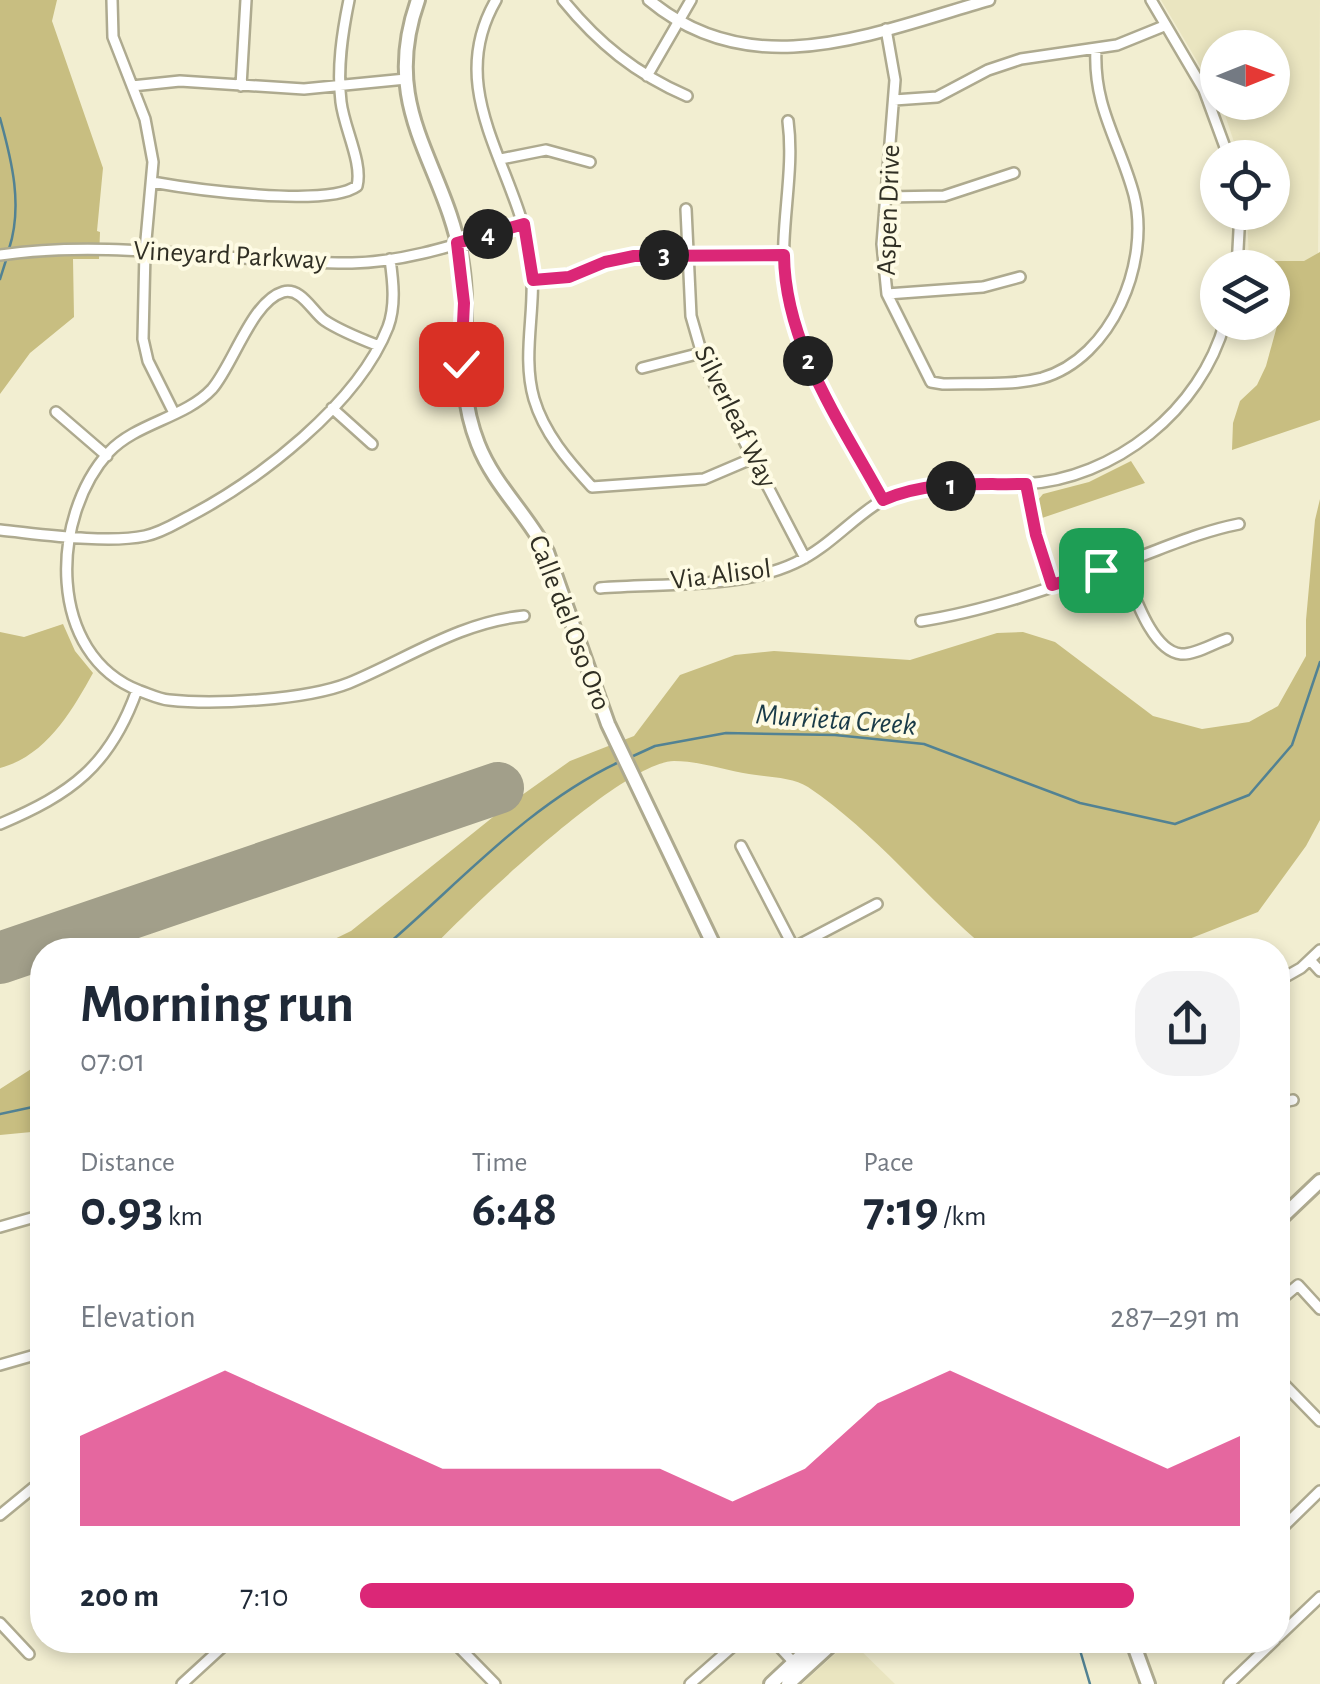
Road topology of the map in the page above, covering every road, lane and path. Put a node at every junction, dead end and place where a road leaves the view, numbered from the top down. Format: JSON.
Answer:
{"nodes":[{"id":1,"x":112,"y":0,"type":"edge"},
{"id":2,"x":246,"y":0,"type":"edge"},
{"id":3,"x":349,"y":0,"type":"edge"},
{"id":4,"x":418,"y":0,"type":"edge"},
{"id":5,"x":496,"y":0,"type":"edge"},
{"id":6,"x":563,"y":0,"type":"edge"},
{"id":7,"x":649,"y":0,"type":"edge"},
{"id":8,"x":691,"y":0,"type":"edge"},
{"id":9,"x":989,"y":0,"type":"edge"},
{"id":10,"x":1151,"y":0,"type":"edge"},
{"id":11,"x":679,"y":22,"type":"junction"},
{"id":12,"x":1164,"y":26,"type":"junction"},
{"id":13,"x":886,"y":29,"type":"junction"},
{"id":14,"x":1096,"y":48,"type":"junction"},
{"id":15,"x":648,"y":76,"type":"junction"},
{"id":16,"x":406,"y":79,"type":"junction"},
{"id":17,"x":132,"y":86,"type":"junction"},
{"id":18,"x":241,"y":86,"type":"junction"},
{"id":19,"x":340,"y":87,"type":"junction"},
{"id":20,"x":687,"y":96,"type":"dead end"},
{"id":21,"x":894,"y":100,"type":"junction"},
{"id":22,"x":788,"y":120,"type":"dead end"},
{"id":23,"x":1222,"y":140,"type":"edge"},
{"id":24,"x":500,"y":159,"type":"junction"},
{"id":25,"x":590,"y":162,"type":"dead end"},
{"id":26,"x":1014,"y":172,"type":"dead end"},
{"id":27,"x":152,"y":182,"type":"junction"},
{"id":28,"x":886,"y":197,"type":"junction"},
{"id":29,"x":686,"y":209,"type":"dead end"},
{"id":30,"x":524,"y":224,"type":"junction"},
{"id":31,"x":457,"y":243,"type":"junction"},
{"id":32,"x":145,"y":251,"type":"junction"},
{"id":33,"x":0,"y":255,"type":"edge"},
{"id":34,"x":687,"y":255,"type":"junction"},
{"id":35,"x":784,"y":255,"type":"junction"},
{"id":36,"x":390,"y":259,"type":"junction"},
{"id":37,"x":1020,"y":277,"type":"dead end"},
{"id":38,"x":533,"y":280,"type":"junction"},
{"id":39,"x":887,"y":294,"type":"junction"},
{"id":40,"x":1220,"y":340,"type":"edge"},
{"id":41,"x":379,"y":346,"type":"junction"},
{"id":42,"x":700,"y":353,"type":"junction"},
{"id":43,"x":642,"y":368,"type":"dead end"},
{"id":44,"x":332,"y":408,"type":"junction"},
{"id":45,"x":56,"y":412,"type":"dead end"},
{"id":46,"x":174,"y":414,"type":"junction"},
{"id":47,"x":372,"y":444,"type":"dead end"},
{"id":48,"x":107,"y":456,"type":"junction"},
{"id":49,"x":752,"y":459,"type":"junction"},
{"id":50,"x":1026,"y":484,"type":"junction"},
{"id":51,"x":883,"y":500,"type":"junction"},
{"id":52,"x":1239,"y":524,"type":"dead end"},
{"id":53,"x":0,"y":530,"type":"edge"},
{"id":54,"x":70,"y":536,"type":"junction"},
{"id":55,"x":805,"y":558,"type":"junction"},
{"id":56,"x":1121,"y":563,"type":"junction"},
{"id":57,"x":1052,"y":585,"type":"junction"},
{"id":58,"x":600,"y":588,"type":"dead end"},
{"id":59,"x":524,"y":616,"type":"dead end"},
{"id":60,"x":921,"y":621,"type":"dead end"},
{"id":61,"x":1227,"y":639,"type":"dead end"},
{"id":62,"x":137,"y":690,"type":"junction"},
{"id":63,"x":0,"y":824,"type":"edge"},
{"id":64,"x":741,"y":846,"type":"dead end"},
{"id":65,"x":878,"y":904,"type":"dead end"},
{"id":66,"x":710,"y":938,"type":"edge"},
{"id":67,"x":787,"y":938,"type":"edge"},
{"id":68,"x":814,"y":938,"type":"edge"},
{"id":69,"x":1320,"y":950,"type":"edge"},
{"id":70,"x":1310,"y":960,"type":"junction"},
{"id":71,"x":1320,"y":970,"type":"edge"},
{"id":72,"x":1290,"y":973,"type":"edge"},
{"id":73,"x":1293,"y":1100,"type":"dead end"},
{"id":74,"x":1290,"y":1101,"type":"edge"},
{"id":75,"x":1320,"y":1181,"type":"edge"},
{"id":76,"x":1290,"y":1209,"type":"edge"},
{"id":77,"x":30,"y":1219,"type":"edge"},
{"id":78,"x":0,"y":1227,"type":"edge"},
{"id":79,"x":1290,"y":1292,"type":"edge"},
{"id":80,"x":1320,"y":1309,"type":"edge"},
{"id":81,"x":30,"y":1356,"type":"edge"},
{"id":82,"x":0,"y":1364,"type":"edge"},
{"id":83,"x":1290,"y":1390,"type":"edge"},
{"id":84,"x":1320,"y":1422,"type":"edge"},
{"id":85,"x":30,"y":1491,"type":"edge"},
{"id":86,"x":1320,"y":1491,"type":"edge"},
{"id":87,"x":0,"y":1514,"type":"edge"},
{"id":88,"x":1290,"y":1520,"type":"edge"},
{"id":89,"x":1320,"y":1597,"type":"edge"},
{"id":90,"x":0,"y":1624,"type":"edge"},
{"id":91,"x":1290,"y":1626,"type":"edge"},
{"id":92,"x":216,"y":1653,"type":"edge"},
{"id":93,"x":465,"y":1653,"type":"edge"},
{"id":94,"x":725,"y":1653,"type":"edge"},
{"id":95,"x":785,"y":1653,"type":"edge"},
{"id":96,"x":808,"y":1653,"type":"edge"},
{"id":97,"x":818,"y":1653,"type":"edge"},
{"id":98,"x":1137,"y":1653,"type":"edge"},
{"id":99,"x":1261,"y":1653,"type":"edge"},
{"id":100,"x":29,"y":1654,"type":"dead end"},
{"id":101,"x":798,"y":1667,"type":"junction"},
{"id":102,"x":182,"y":1684,"type":"edge"},
{"id":103,"x":495,"y":1684,"type":"edge"},
{"id":104,"x":690,"y":1684,"type":"edge"},
{"id":105,"x":771,"y":1684,"type":"edge"},
{"id":106,"x":788,"y":1684,"type":"edge"},
{"id":107,"x":1148,"y":1684,"type":"edge"},
{"id":108,"x":1229,"y":1684,"type":"edge"}],
"edges":[{"from":1,"to":17,"type":"street"},
{"from":2,"to":18,"type":"street"},
{"from":3,"to":19,"type":"street"},
{"from":4,"to":16,"type":"main road","name":"Calle del Oso Oro"},
{"from":5,"to":24,"type":"street"},
{"from":6,"to":15,"type":"street"},
{"from":7,"to":11,"type":"street"},
{"from":8,"to":11,"type":"street"},
{"from":9,"to":13,"type":"street"},
{"from":10,"to":12,"type":"street"},
{"from":11,"to":13,"type":"street"},
{"from":11,"to":15,"type":"street"},
{"from":12,"to":14,"type":"street"},
{"from":12,"to":23,"type":"street"},
{"from":13,"to":21,"type":"street","name":"Aspen Drive"},
{"from":14,"to":21,"type":"street"},
{"from":14,"to":39,"type":"street","name":"Aspen Drive"},
{"from":15,"to":20,"type":"street"},
{"from":16,"to":19,"type":"street"},
{"from":16,"to":31,"type":"main road","name":"Calle del Oso Oro"},
{"from":17,"to":18,"type":"street"},
{"from":17,"to":27,"type":"street"},
{"from":18,"to":19,"type":"street"},
{"from":19,"to":27,"type":"street"},
{"from":21,"to":28,"type":"street","name":"Aspen Drive"},
{"from":22,"to":35,"type":"street"},
{"from":24,"to":25,"type":"street"},
{"from":24,"to":30,"type":"street"},
{"from":26,"to":28,"type":"street"},
{"from":27,"to":32,"type":"street"},
{"from":28,"to":39,"type":"street","name":"Aspen Drive"},
{"from":29,"to":34,"type":"street","name":"Silverleaf Way"},
{"from":30,"to":31,"type":"street","name":"Vineyard Parkway"},
{"from":30,"to":38,"type":"street"},
{"from":31,"to":36,"type":"street","name":"Vineyard Parkway"},
{"from":31,"to":66,"type":"main road","name":"Calle del Oso Oro"},
{"from":32,"to":33,"type":"street","name":"Vineyard Parkway"},
{"from":32,"to":36,"type":"street","name":"Vineyard Parkway"},
{"from":32,"to":46,"type":"street"},
{"from":34,"to":35,"type":"street"},
{"from":34,"to":38,"type":"street"},
{"from":34,"to":42,"type":"street","name":"Silverleaf Way"},
{"from":35,"to":51,"type":"street"},
{"from":36,"to":41,"type":"street"},
{"from":37,"to":39,"type":"street"},
{"from":38,"to":49,"type":"street"},
{"from":40,"to":50,"type":"street","name":"Via Alisol"},
{"from":41,"to":44,"type":"street"},
{"from":41,"to":46,"type":"street"},
{"from":42,"to":43,"type":"street"},
{"from":42,"to":49,"type":"street","name":"Silverleaf Way"},
{"from":44,"to":47,"type":"street"},
{"from":44,"to":54,"type":"street"},
{"from":45,"to":48,"type":"street"},
{"from":46,"to":48,"type":"street"},
{"from":48,"to":54,"type":"street"},
{"from":49,"to":55,"type":"street","name":"Silverleaf Way"},
{"from":50,"to":51,"type":"street","name":"Via Alisol"},
{"from":50,"to":57,"type":"street"},
{"from":51,"to":55,"type":"street","name":"Via Alisol"},
{"from":52,"to":56,"type":"street"},
{"from":53,"to":54,"type":"street"},
{"from":54,"to":62,"type":"street"},
{"from":55,"to":58,"type":"street","name":"Via Alisol"},
{"from":56,"to":57,"type":"street"},
{"from":56,"to":61,"type":"street"},
{"from":57,"to":60,"type":"street"},
{"from":59,"to":62,"type":"street"},
{"from":62,"to":63,"type":"street"},
{"from":64,"to":67,"type":"street"},
{"from":65,"to":68,"type":"street"},
{"from":69,"to":70,"type":"street"},
{"from":70,"to":71,"type":"street"},
{"from":70,"to":72,"type":"street"},
{"from":73,"to":74,"type":"street"},
{"from":75,"to":76,"type":"main road"},
{"from":77,"to":78,"type":"street"},
{"from":79,"to":80,"type":"street"},
{"from":81,"to":82,"type":"street"},
{"from":83,"to":84,"type":"street"},
{"from":85,"to":87,"type":"street"},
{"from":86,"to":88,"type":"street"},
{"from":89,"to":91,"type":"street"},
{"from":90,"to":100,"type":"street"},
{"from":92,"to":102,"type":"street"},
{"from":93,"to":103,"type":"street"},
{"from":94,"to":104,"type":"street"},
{"from":95,"to":101,"type":"street"},
{"from":96,"to":101,"type":"main road"},
{"from":97,"to":101,"type":"main road"},
{"from":98,"to":107,"type":"main road"},
{"from":99,"to":108,"type":"street"},
{"from":101,"to":105,"type":"main road"},
{"from":101,"to":106,"type":"main road"}]}
